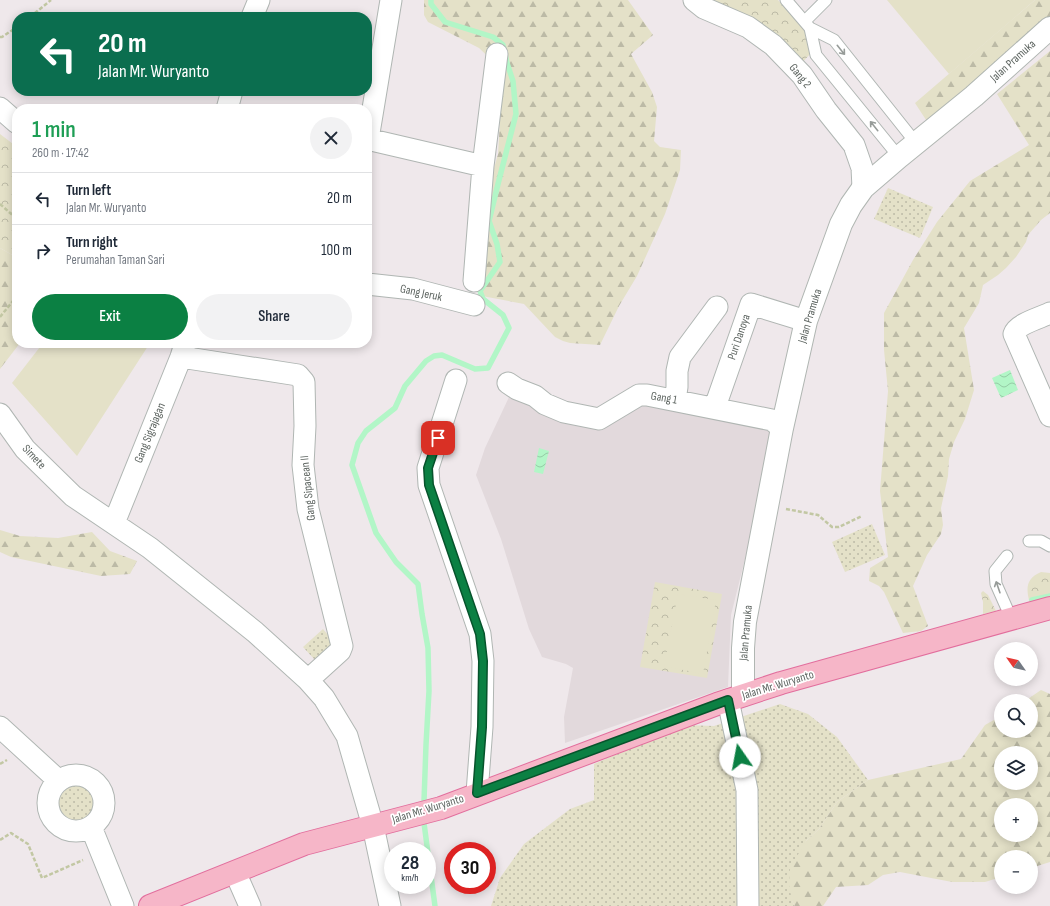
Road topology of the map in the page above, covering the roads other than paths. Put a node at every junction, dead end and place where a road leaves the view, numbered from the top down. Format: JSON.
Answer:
{"nodes":[{"id":1,"x":259,"y":0,"type":"edge"},
{"id":2,"x":390,"y":0,"type":"edge"},
{"id":3,"x":694,"y":0,"type":"edge"},
{"id":4,"x":786,"y":0,"type":"edge"},
{"id":5,"x":826,"y":0,"type":"edge"},
{"id":6,"x":254,"y":12,"type":"edge"},
{"id":7,"x":807,"y":24,"type":"junction"},
{"id":8,"x":1050,"y":28,"type":"edge"},
{"id":9,"x":497,"y":54,"type":"dead end"},
{"id":10,"x":0,"y":108,"type":"edge"},
{"id":11,"x":372,"y":109,"type":"edge"},
{"id":12,"x":12,"y":119,"type":"edge"},
{"id":13,"x":372,"y":140,"type":"edge"},
{"id":14,"x":916,"y":143,"type":"junction"},
{"id":15,"x":899,"y":157,"type":"junction"},
{"id":16,"x":483,"y":166,"type":"junction"},
{"id":17,"x":863,"y":188,"type":"junction"},
{"id":18,"x":474,"y":281,"type":"dead end"},
{"id":19,"x":372,"y":285,"type":"edge"},
{"id":20,"x":474,"y":305,"type":"dead end"},
{"id":21,"x":717,"y":307,"type":"dead end"},
{"id":22,"x":1050,"y":313,"type":"edge"},
{"id":23,"x":806,"y":320,"type":"junction"},
{"id":24,"x":183,"y":350,"type":"edge"},
{"id":25,"x":456,"y":380,"type":"dead end"},
{"id":26,"x":508,"y":383,"type":"dead end"},
{"id":27,"x":675,"y":400,"type":"junction"},
{"id":28,"x":717,"y":401,"type":"dead end"},
{"id":29,"x":0,"y":414,"type":"edge"},
{"id":30,"x":1050,"y":416,"type":"edge"},
{"id":31,"x":782,"y":428,"type":"junction"},
{"id":32,"x":114,"y":523,"type":"junction"},
{"id":33,"x":1029,"y":541,"type":"dead end"},
{"id":34,"x":1050,"y":546,"type":"edge"},
{"id":35,"x":1006,"y":556,"type":"dead end"},
{"id":36,"x":1050,"y":608,"type":"edge"},
{"id":37,"x":1012,"y":620,"type":"junction"},
{"id":38,"x":308,"y":680,"type":"junction"},
{"id":39,"x":735,"y":698,"type":"junction"},
{"id":40,"x":0,"y":727,"type":"edge"},
{"id":41,"x":59,"y":781,"type":"junction"},
{"id":42,"x":477,"y":793,"type":"junction"},
{"id":43,"x":373,"y":826,"type":"junction"},
{"id":44,"x":91,"y":827,"type":"junction"},
{"id":45,"x":235,"y":872,"type":"junction"},
{"id":46,"x":123,"y":906,"type":"edge"},
{"id":47,"x":150,"y":906,"type":"edge"},
{"id":48,"x":250,"y":906,"type":"edge"},
{"id":49,"x":390,"y":906,"type":"edge"},
{"id":50,"x":748,"y":906,"type":"edge"}],
"edges":[{"from":1,"to":6,"type":"street"},
{"from":2,"to":11,"type":"street"},
{"from":3,"to":17,"type":"street","name":"Gang 2"},
{"from":4,"to":7,"type":"lane"},
{"from":5,"to":7,"type":"lane"},
{"from":7,"to":14,"type":"lane","one_way":true},
{"from":15,"to":7,"type":"lane","one_way":true},
{"from":8,"to":14,"type":"main road","name":"Jalan Pramuka"},
{"from":9,"to":16,"type":"street"},
{"from":10,"to":12,"type":"street"},
{"from":13,"to":16,"type":"street"},
{"from":14,"to":15,"type":"main road","name":"Jalan Pramuka"},
{"from":15,"to":17,"type":"main road","name":"Jalan Pramuka"},
{"from":16,"to":18,"type":"street"},
{"from":17,"to":23,"type":"main road","name":"Jalan Pramuka"},
{"from":19,"to":20,"type":"street","name":"Gang Jeruk"},
{"from":21,"to":27,"type":"street"},
{"from":22,"to":30,"type":"street"},
{"from":23,"to":28,"type":"street","name":"Puri Danoya"},
{"from":23,"to":31,"type":"main road","name":"Jalan Pramuka"},
{"from":24,"to":32,"type":"street","name":"Gang Sigrajagan"},
{"from":24,"to":38,"type":"street","name":"Gang Sipacean II"},
{"from":25,"to":42,"type":"street"},
{"from":26,"to":27,"type":"street","name":"Gang 1"},
{"from":27,"to":31,"type":"street","name":"Gang 1"},
{"from":29,"to":32,"type":"street","name":"Simete"},
{"from":31,"to":39,"type":"main road","name":"Jalan Pramuka"},
{"from":32,"to":38,"type":"street","name":"Simete"},
{"from":33,"to":34,"type":"lane"},
{"from":37,"to":35,"type":"lane","one_way":true},
{"from":36,"to":37,"type":"main road","name":"Jalan Mr. Wuryanto"},
{"from":37,"to":39,"type":"main road","name":"Jalan Mr. Wuryanto"},
{"from":38,"to":43,"type":"street","name":"Simete"},
{"from":39,"to":42,"type":"main road","name":"Jalan Mr. Wuryanto"},
{"from":39,"to":50,"type":"street"},
{"from":40,"to":41,"type":"street"},
{"from":41,"to":44,"type":"street"},
{"from":41,"to":44,"type":"street"},
{"from":42,"to":43,"type":"main road","name":"Jalan Mr. Wuryanto"},
{"from":43,"to":45,"type":"main road","name":"Jalan Mr. Wuryanto"},
{"from":43,"to":49,"type":"street","name":"Simete"},
{"from":44,"to":46,"type":"street"},
{"from":45,"to":47,"type":"main road","name":"Jalan Mr. Wuryanto"},
{"from":45,"to":48,"type":"street"}]}
